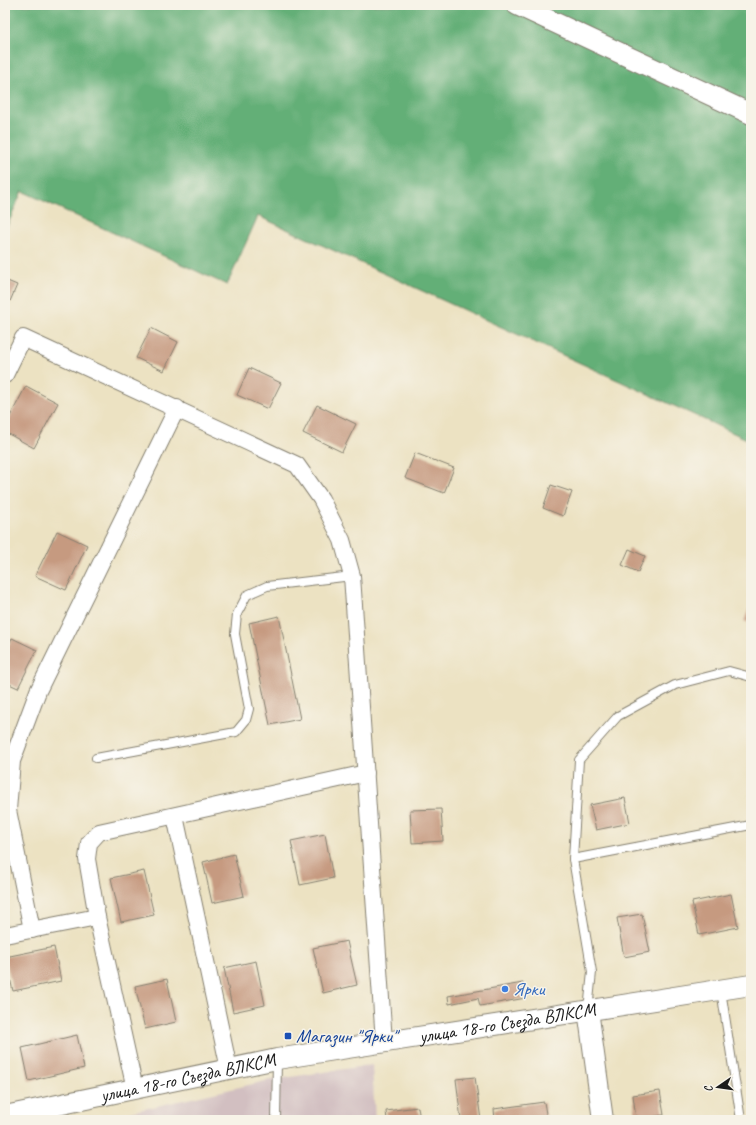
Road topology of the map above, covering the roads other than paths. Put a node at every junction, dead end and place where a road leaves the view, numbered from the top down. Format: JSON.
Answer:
{"nodes":[{"id":1,"x":517,"y":5,"type":"edge"},
{"id":2,"x":751,"y":114,"type":"edge"},
{"id":3,"x":5,"y":375,"type":"edge"},
{"id":4,"x":177,"y":408,"type":"junction"},
{"id":5,"x":352,"y":576,"type":"junction"},
{"id":6,"x":751,"y":677,"type":"edge"},
{"id":7,"x":96,"y":758,"type":"dead end"},
{"id":8,"x":366,"y":773,"type":"junction"},
{"id":9,"x":175,"y":816,"type":"junction"},
{"id":10,"x":751,"y":825,"type":"edge"},
{"id":11,"x":573,"y":860,"type":"junction"},
{"id":12,"x":97,"y":917,"type":"junction"},
{"id":13,"x":32,"y":930,"type":"junction"},
{"id":14,"x":5,"y":935,"type":"edge"},
{"id":15,"x":751,"y":985,"type":"edge"},
{"id":16,"x":721,"y":989,"type":"junction"},
{"id":17,"x":588,"y":1010,"type":"junction"},
{"id":18,"x":384,"y":1042,"type":"junction"},
{"id":19,"x":277,"y":1059,"type":"junction"},
{"id":20,"x":229,"y":1069,"type":"junction"},
{"id":21,"x":135,"y":1088,"type":"junction"},
{"id":22,"x":32,"y":1115,"type":"edge"},
{"id":23,"x":5,"y":1116,"type":"edge"},
{"id":24,"x":276,"y":1120,"type":"edge"},
{"id":25,"x":603,"y":1120,"type":"edge"},
{"id":26,"x":741,"y":1120,"type":"edge"}],
"edges":[{"from":1,"to":2,"type":"street"},
{"from":3,"to":4,"type":"street"},
{"from":4,"to":5,"type":"street"},
{"from":4,"to":13,"type":"street"},
{"from":5,"to":7,"type":"lane"},
{"from":5,"to":8,"type":"street"},
{"from":6,"to":11,"type":"lane"},
{"from":8,"to":9,"type":"street"},
{"from":8,"to":18,"type":"street"},
{"from":9,"to":12,"type":"street"},
{"from":9,"to":20,"type":"street"},
{"from":10,"to":11,"type":"lane"},
{"from":11,"to":17,"type":"lane"},
{"from":12,"to":13,"type":"street"},
{"from":12,"to":21,"type":"street"},
{"from":13,"to":14,"type":"street"},
{"from":15,"to":16,"type":"street","name":"улица 18-го Съезда ВЛКСМ"},
{"from":16,"to":17,"type":"street","name":"улица 18-го Съезда ВЛКСМ"},
{"from":16,"to":26,"type":"lane"},
{"from":17,"to":18,"type":"street","name":"улица 18-го Съезда ВЛКСМ"},
{"from":17,"to":25,"type":"street"},
{"from":18,"to":19,"type":"street","name":"улица 18-го Съезда ВЛКСМ"},
{"from":19,"to":20,"type":"street","name":"улица 18-го Съезда ВЛКСМ"},
{"from":19,"to":24,"type":"lane"},
{"from":20,"to":21,"type":"street","name":"улица 18-го Съезда ВЛКСМ"},
{"from":21,"to":22,"type":"street","name":"улица 18-го Съезда ВЛКСМ"},
{"from":22,"to":23,"type":"street","name":"улица 18-го Съезда ВЛКСМ"}]}
